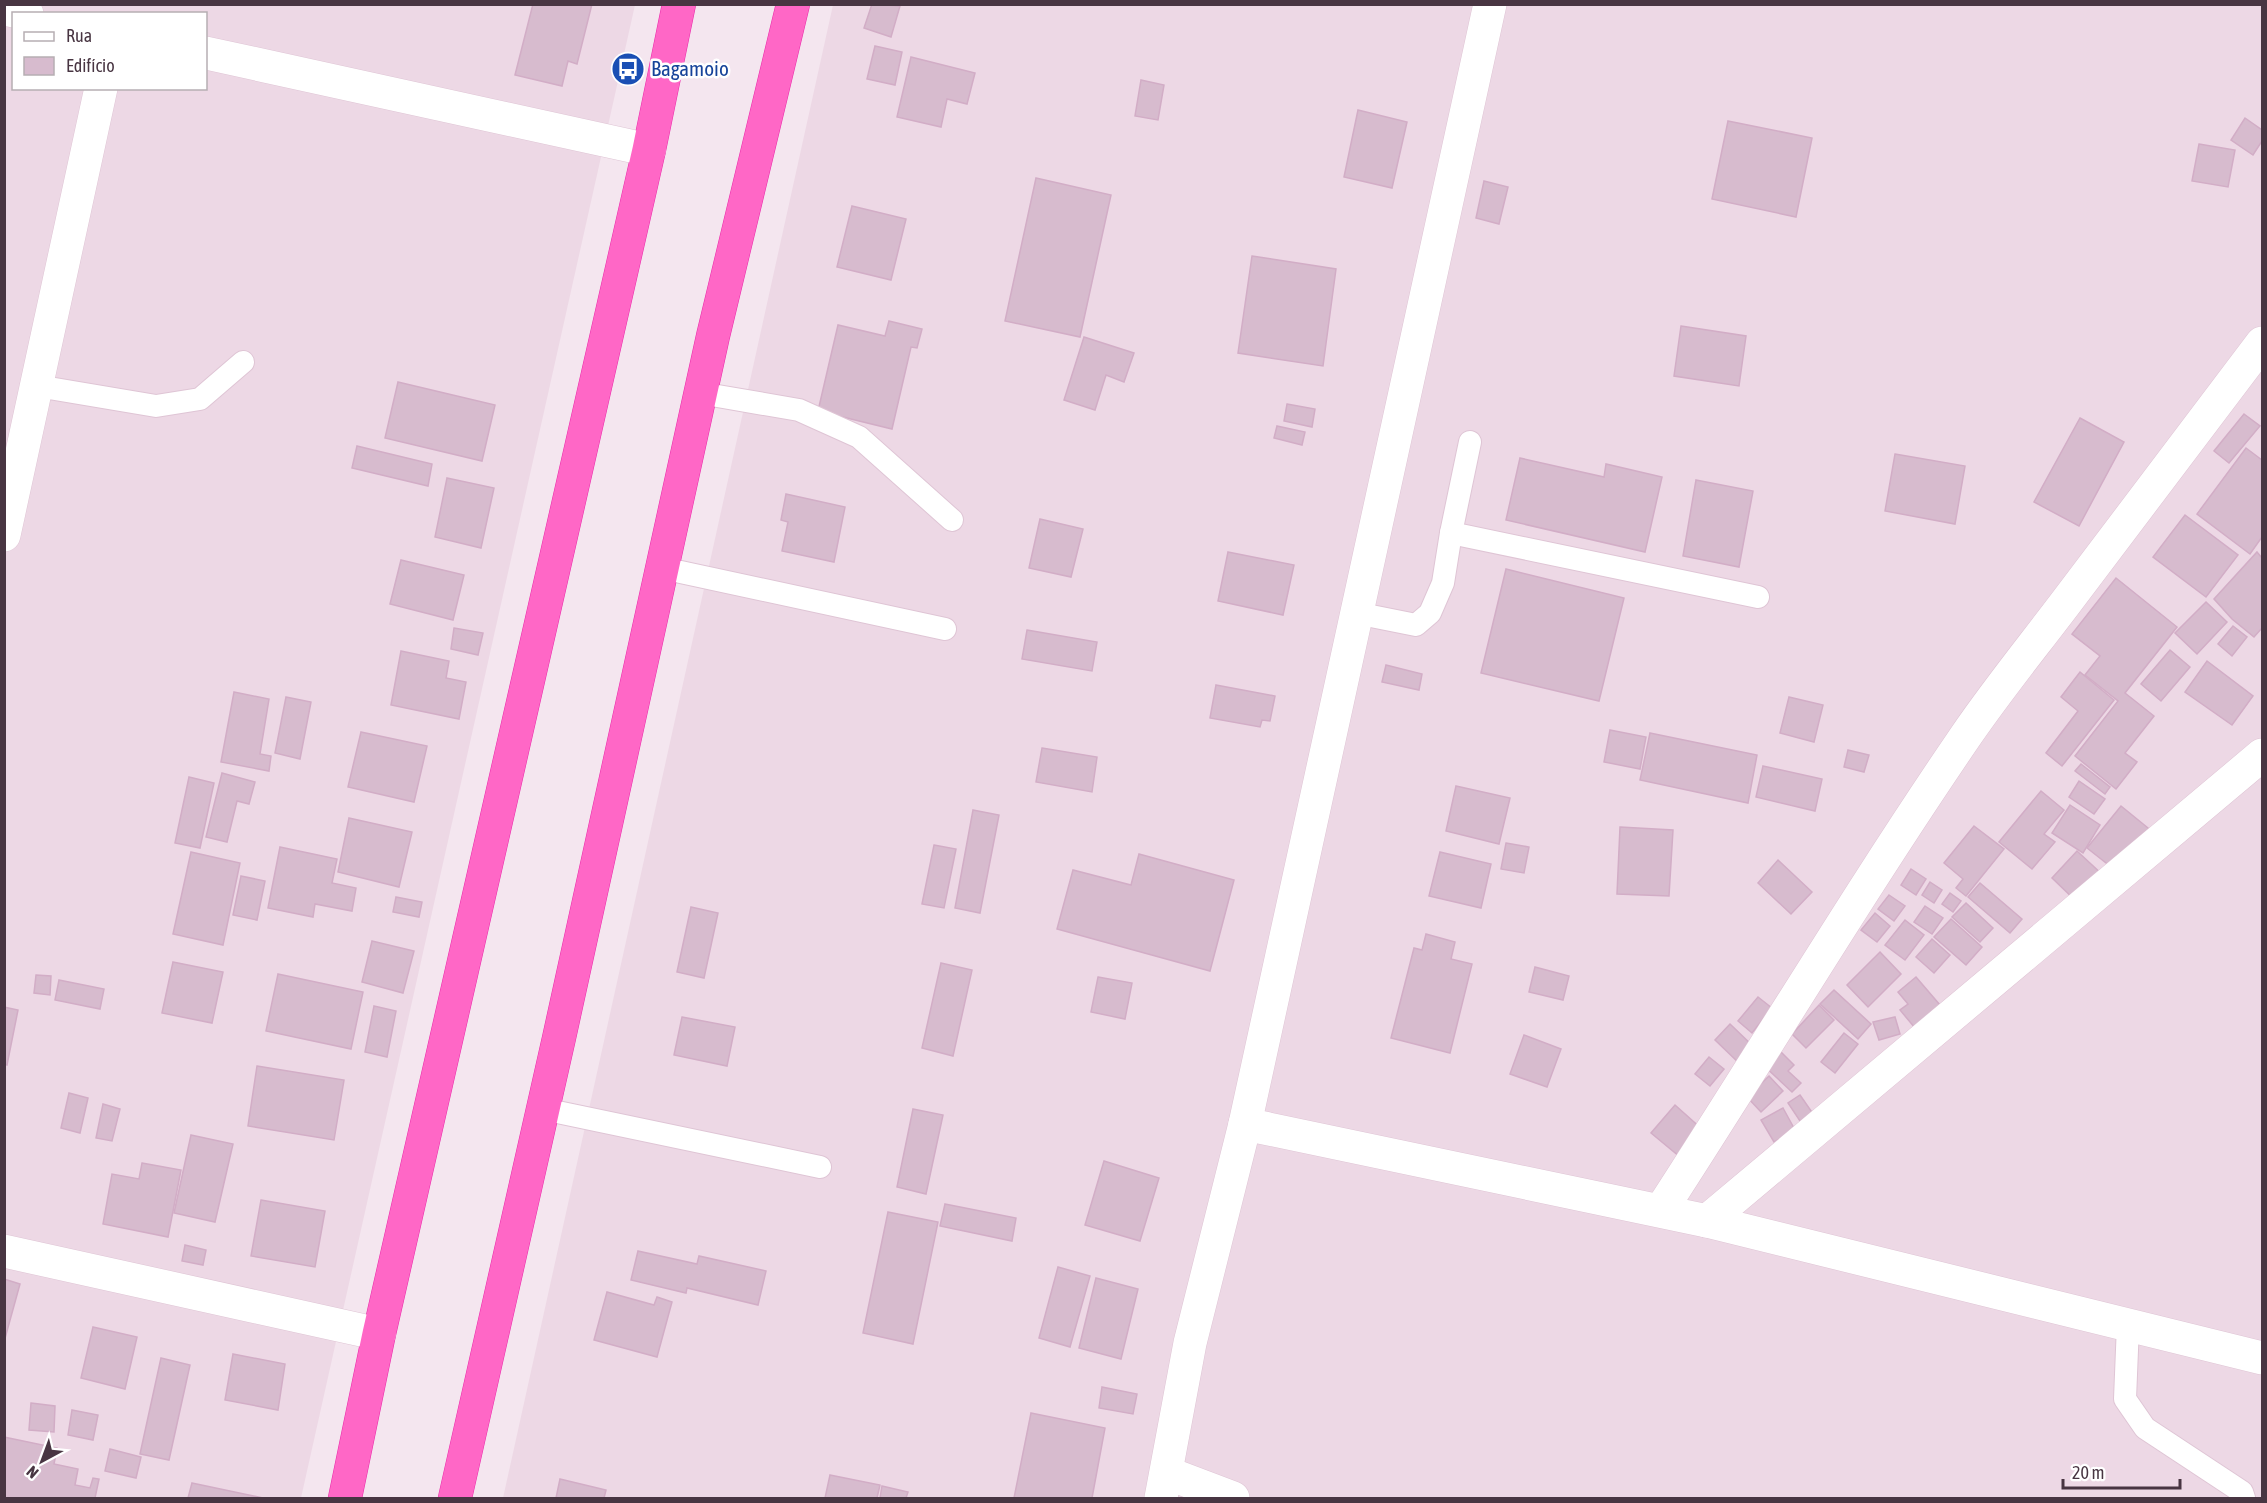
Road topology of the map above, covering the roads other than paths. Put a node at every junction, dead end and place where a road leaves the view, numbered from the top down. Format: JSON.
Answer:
{"nodes":[{"id":1,"x":680,"y":4,"type":"edge"},
{"id":2,"x":793,"y":4,"type":"edge"},
{"id":3,"x":1490,"y":4,"type":"edge"},
{"id":4,"x":207,"y":53,"type":"edge"},
{"id":5,"x":101,"y":90,"type":"edge"},
{"id":6,"x":649,"y":150,"type":"junction"},
{"id":7,"x":2262,"y":343,"type":"edge"},
{"id":8,"x":243,"y":362,"type":"dead end"},
{"id":9,"x":37,"y":386,"type":"junction"},
{"id":10,"x":700,"y":393,"type":"junction"},
{"id":11,"x":1470,"y":442,"type":"dead end"},
{"id":12,"x":952,"y":520,"type":"dead end"},
{"id":13,"x":1450,"y":533,"type":"junction"},
{"id":14,"x":4,"y":535,"type":"edge"},
{"id":15,"x":662,"y":568,"type":"junction"},
{"id":16,"x":1758,"y":597,"type":"dead end"},
{"id":17,"x":1356,"y":613,"type":"junction"},
{"id":18,"x":945,"y":629,"type":"dead end"},
{"id":19,"x":2262,"y":755,"type":"edge"},
{"id":20,"x":543,"y":1109,"type":"junction"},
{"id":21,"x":1245,"y":1124,"type":"junction"},
{"id":22,"x":820,"y":1167,"type":"dead end"},
{"id":23,"x":1661,"y":1210,"type":"junction"},
{"id":24,"x":1707,"y":1221,"type":"junction"},
{"id":25,"x":4,"y":1251,"type":"edge"},
{"id":26,"x":2128,"y":1325,"type":"junction"},
{"id":27,"x":379,"y":1334,"type":"junction"},
{"id":28,"x":2262,"y":1358,"type":"edge"},
{"id":29,"x":1164,"y":1486,"type":"edge"},
{"id":30,"x":345,"y":1498,"type":"edge"},
{"id":31,"x":454,"y":1498,"type":"edge"},
{"id":32,"x":1233,"y":1498,"type":"edge"},
{"id":33,"x":2244,"y":1498,"type":"edge"}],
"edges":[{"from":1,"to":6,"type":"highway"},
{"from":2,"to":10,"type":"highway"},
{"from":3,"to":17,"type":"street"},
{"from":4,"to":6,"type":"street"},
{"from":5,"to":9,"type":"street"},
{"from":6,"to":27,"type":"highway"},
{"from":7,"to":23,"type":"street"},
{"from":8,"to":9,"type":"lane"},
{"from":9,"to":14,"type":"street"},
{"from":10,"to":12,"type":"lane"},
{"from":10,"to":15,"type":"highway"},
{"from":11,"to":13,"type":"lane"},
{"from":13,"to":16,"type":"lane"},
{"from":13,"to":17,"type":"lane"},
{"from":15,"to":18,"type":"lane"},
{"from":15,"to":20,"type":"highway"},
{"from":17,"to":21,"type":"street"},
{"from":19,"to":24,"type":"street"},
{"from":20,"to":22,"type":"lane"},
{"from":20,"to":31,"type":"highway"},
{"from":21,"to":23,"type":"street"},
{"from":21,"to":29,"type":"street"},
{"from":23,"to":24,"type":"street"},
{"from":24,"to":26,"type":"street"},
{"from":25,"to":27,"type":"street"},
{"from":26,"to":28,"type":"street"},
{"from":26,"to":33,"type":"lane"},
{"from":27,"to":30,"type":"highway"},
{"from":29,"to":32,"type":"street"}]}
